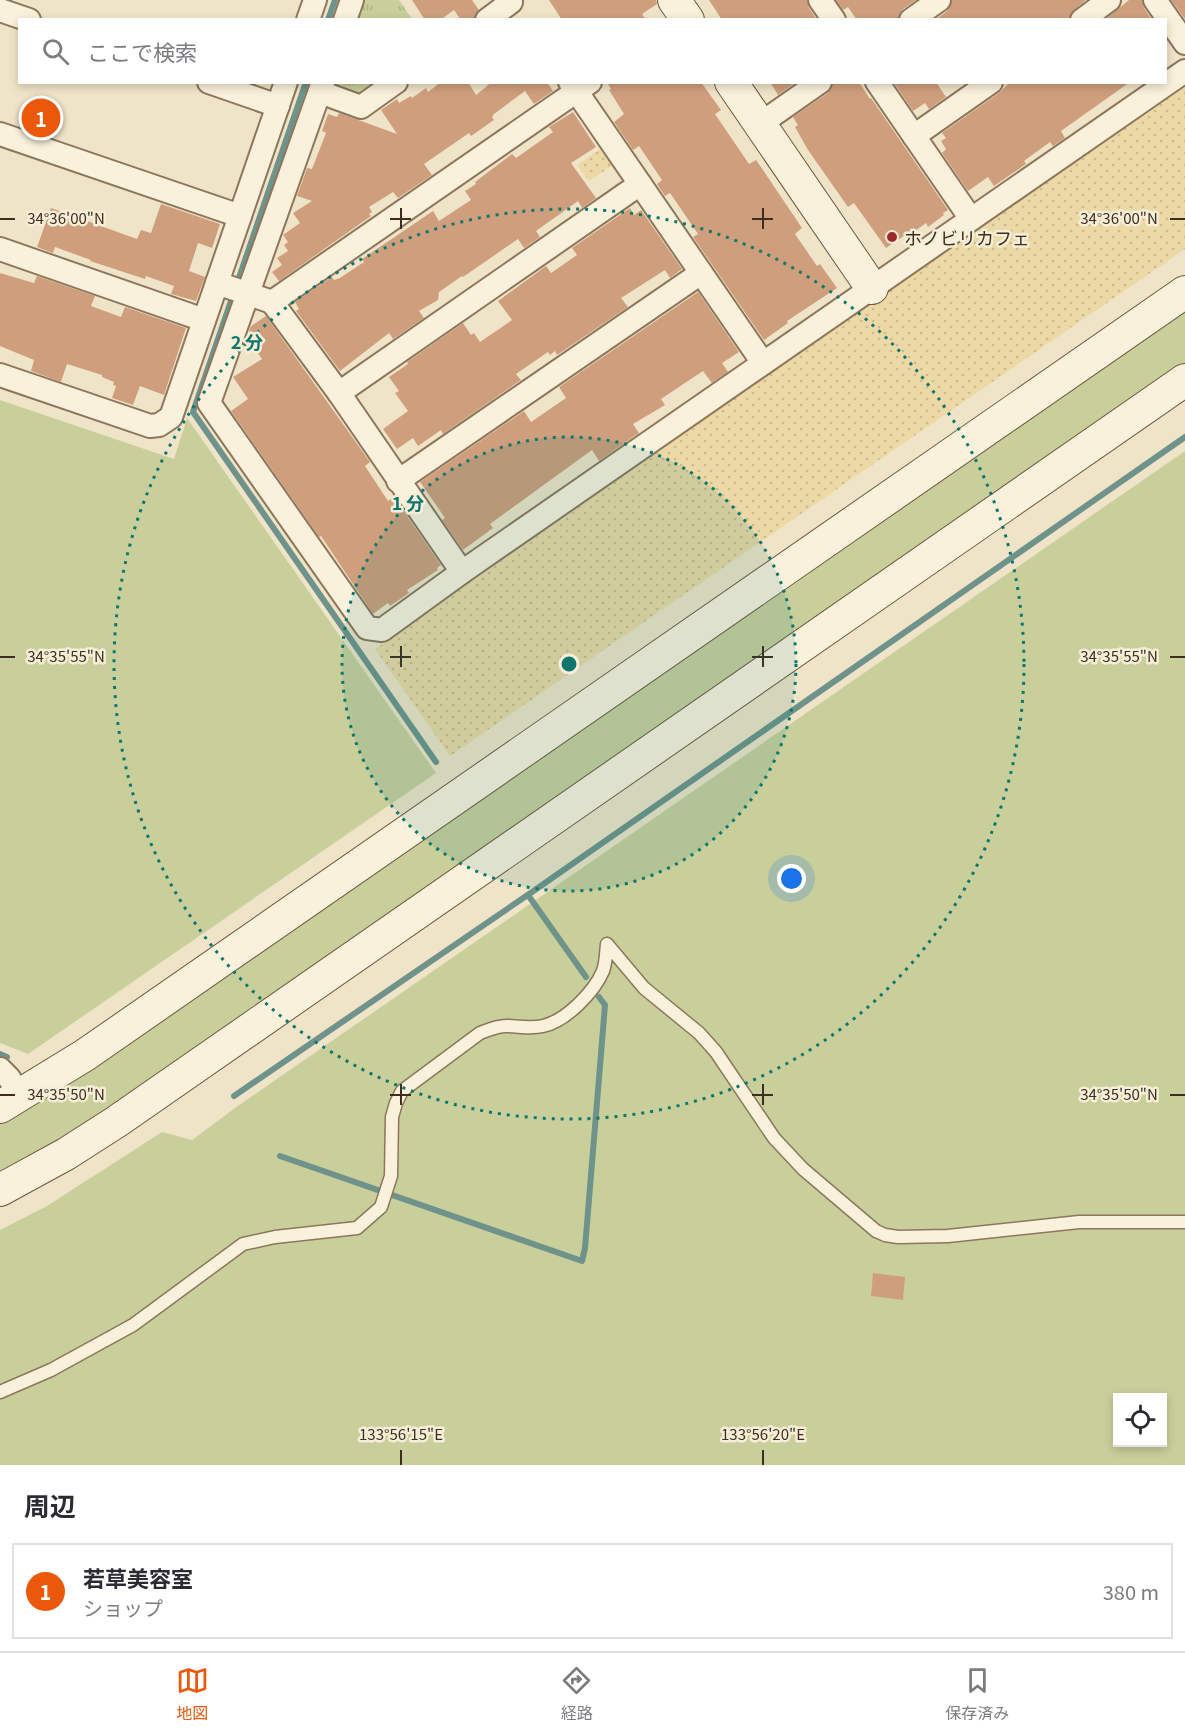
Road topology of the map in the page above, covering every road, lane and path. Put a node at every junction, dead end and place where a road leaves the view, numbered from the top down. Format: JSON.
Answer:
{"nodes":[{"id":1,"x":315,"y":0,"type":"edge"},
{"id":2,"x":352,"y":0,"type":"edge"},
{"id":3,"x":820,"y":0,"type":"edge"},
{"id":4,"x":939,"y":0,"type":"edge"},
{"id":5,"x":1110,"y":0,"type":"edge"},
{"id":6,"x":1155,"y":0,"type":"edge"},
{"id":7,"x":515,"y":7,"type":"edge"},
{"id":8,"x":0,"y":10,"type":"edge"},
{"id":9,"x":22,"y":18,"type":"edge"},
{"id":10,"x":309,"y":18,"type":"edge"},
{"id":11,"x":346,"y":18,"type":"edge"},
{"id":12,"x":491,"y":18,"type":"edge"},
{"id":13,"x":833,"y":18,"type":"edge"},
{"id":14,"x":914,"y":18,"type":"edge"},
{"id":15,"x":1085,"y":18,"type":"edge"},
{"id":16,"x":1185,"y":44,"type":"edge"},
{"id":17,"x":1185,"y":71,"type":"edge"},
{"id":18,"x":1167,"y":83,"type":"edge"},
{"id":19,"x":215,"y":84,"type":"edge"},
{"id":20,"x":285,"y":84,"type":"edge"},
{"id":21,"x":393,"y":84,"type":"edge"},
{"id":22,"x":732,"y":84,"type":"edge"},
{"id":23,"x":817,"y":84,"type":"edge"},
{"id":24,"x":878,"y":84,"type":"edge"},
{"id":25,"x":988,"y":84,"type":"edge"},
{"id":26,"x":1166,"y":84,"type":"edge"},
{"id":27,"x":579,"y":86,"type":"edge"},
{"id":28,"x":321,"y":87,"type":"edge"},
{"id":29,"x":278,"y":106,"type":"junction"},
{"id":30,"x":760,"y":124,"type":"junction"},
{"id":31,"x":0,"y":134,"type":"edge"},
{"id":32,"x":914,"y":136,"type":"junction"},
{"id":33,"x":640,"y":184,"type":"junction"},
{"id":34,"x":240,"y":216,"type":"junction"},
{"id":35,"x":971,"y":219,"type":"junction"},
{"id":36,"x":0,"y":249,"type":"edge"},
{"id":37,"x":701,"y":273,"type":"junction"},
{"id":38,"x":872,"y":288,"type":"junction"},
{"id":39,"x":233,"y":289,"type":"junction"},
{"id":40,"x":1185,"y":292,"type":"edge"},
{"id":41,"x":272,"y":302,"type":"junction"},
{"id":42,"x":204,"y":321,"type":"junction"},
{"id":43,"x":764,"y":363,"type":"junction"},
{"id":44,"x":0,"y":375,"type":"edge"},
{"id":45,"x":1185,"y":380,"type":"edge"},
{"id":46,"x":339,"y":393,"type":"junction"},
{"id":47,"x":398,"y":481,"type":"junction"},
{"id":48,"x":462,"y":572,"type":"junction"},
{"id":49,"x":0,"y":1069,"type":"edge"},
{"id":50,"x":10,"y":1102,"type":"edge"},
{"id":51,"x":0,"y":1190,"type":"edge"},
{"id":52,"x":1185,"y":1222,"type":"edge"},
{"id":53,"x":0,"y":1392,"type":"edge"}],
"edges":[{"from":1,"to":10,"type":"street"},
{"from":2,"to":11,"type":"street"},
{"from":3,"to":13,"type":"street"},
{"from":4,"to":14,"type":"street"},
{"from":5,"to":15,"type":"street"},
{"from":6,"to":16,"type":"street"},
{"from":7,"to":12,"type":"street"},
{"from":8,"to":9,"type":"street"},
{"from":17,"to":18,"type":"street"},
{"from":19,"to":29,"type":"street"},
{"from":20,"to":29,"type":"street"},
{"from":21,"to":28,"type":"street"},
{"from":22,"to":30,"type":"street"},
{"from":23,"to":30,"type":"street"},
{"from":24,"to":32,"type":"street"},
{"from":25,"to":32,"type":"street"},
{"from":26,"to":35,"type":"street"},
{"from":27,"to":33,"type":"street"},
{"from":27,"to":41,"type":"street"},
{"from":28,"to":39,"type":"street"},
{"from":29,"to":34,"type":"street"},
{"from":30,"to":38,"type":"street"},
{"from":31,"to":34,"type":"street"},
{"from":32,"to":35,"type":"street"},
{"from":33,"to":37,"type":"street"},
{"from":33,"to":46,"type":"street"},
{"from":34,"to":39,"type":"street"},
{"from":35,"to":38,"type":"street"},
{"from":36,"to":42,"type":"street"},
{"from":37,"to":43,"type":"street"},
{"from":37,"to":47,"type":"street"},
{"from":38,"to":43,"type":"street"},
{"from":39,"to":41,"type":"street"},
{"from":39,"to":42,"type":"street"},
{"from":39,"to":48,"type":"street"},
{"from":40,"to":50,"type":"street"},
{"from":41,"to":46,"type":"street"},
{"from":42,"to":44,"type":"street"},
{"from":43,"to":48,"type":"street"},
{"from":45,"to":51,"type":"street"},
{"from":46,"to":47,"type":"street"},
{"from":47,"to":48,"type":"street"},
{"from":49,"to":50,"type":"street"},
{"from":52,"to":53,"type":"lane"}]}
